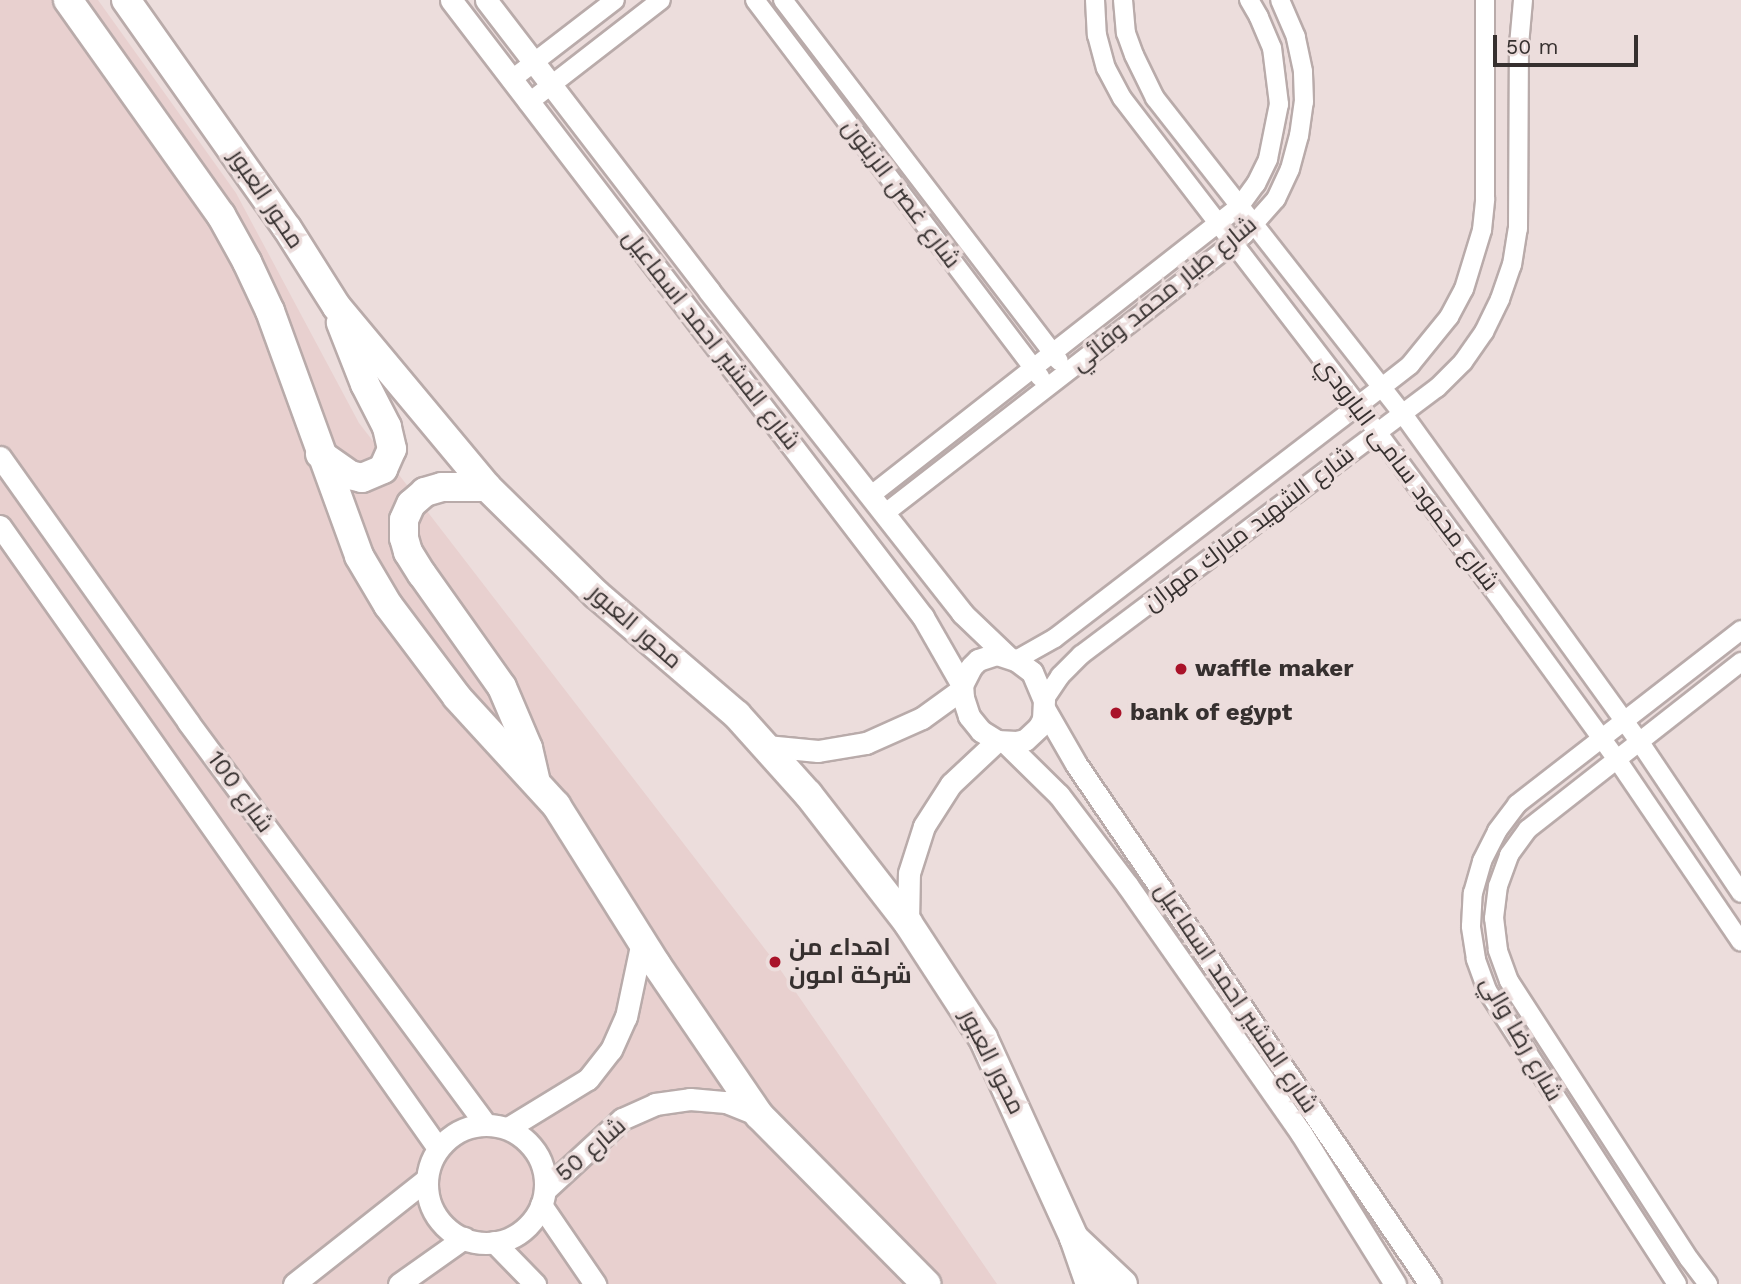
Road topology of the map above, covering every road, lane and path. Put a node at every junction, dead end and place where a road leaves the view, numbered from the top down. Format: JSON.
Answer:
{"nodes":[{"id":1,"x":68,"y":0,"type":"edge"},
{"id":2,"x":126,"y":0,"type":"edge"},
{"id":3,"x":451,"y":0,"type":"edge"},
{"id":4,"x":486,"y":0,"type":"edge"},
{"id":5,"x":615,"y":0,"type":"edge"},
{"id":6,"x":661,"y":0,"type":"edge"},
{"id":7,"x":755,"y":0,"type":"edge"},
{"id":8,"x":783,"y":0,"type":"edge"},
{"id":9,"x":1095,"y":0,"type":"edge"},
{"id":10,"x":1123,"y":0,"type":"edge"},
{"id":11,"x":1249,"y":0,"type":"edge"},
{"id":12,"x":1280,"y":0,"type":"edge"},
{"id":13,"x":1485,"y":0,"type":"edge"},
{"id":14,"x":1523,"y":0,"type":"edge"},
{"id":15,"x":1296,"y":37,"type":"junction"},
{"id":16,"x":1272,"y":48,"type":"junction"},
{"id":17,"x":534,"y":62,"type":"junction"},
{"id":18,"x":511,"y":80,"type":"junction"},
{"id":19,"x":551,"y":85,"type":"junction"},
{"id":20,"x":528,"y":103,"type":"junction"},
{"id":21,"x":1239,"y":207,"type":"junction"},
{"id":22,"x":1218,"y":224,"type":"junction"},
{"id":23,"x":1254,"y":225,"type":"junction"},
{"id":24,"x":1233,"y":244,"type":"junction"},
{"id":25,"x":337,"y":307,"type":"junction"},
{"id":26,"x":1053,"y":353,"type":"junction"},
{"id":27,"x":1034,"y":368,"type":"junction"},
{"id":28,"x":1067,"y":372,"type":"junction"},
{"id":29,"x":1048,"y":387,"type":"junction"},
{"id":30,"x":1382,"y":387,"type":"junction"},
{"id":31,"x":1358,"y":406,"type":"junction"},
{"id":32,"x":1403,"y":414,"type":"junction"},
{"id":33,"x":1378,"y":433,"type":"junction"},
{"id":34,"x":320,"y":454,"type":"junction"},
{"id":35,"x":0,"y":457,"type":"edge"},
{"id":36,"x":487,"y":487,"type":"junction"},
{"id":37,"x":870,"y":496,"type":"junction"},
{"id":38,"x":884,"y":514,"type":"junction"},
{"id":39,"x":0,"y":527,"type":"edge"},
{"id":40,"x":1536,"y":597,"type":"junction"},
{"id":41,"x":1512,"y":615,"type":"junction"},
{"id":42,"x":1741,"y":630,"type":"edge"},
{"id":43,"x":1011,"y":658,"type":"junction"},
{"id":44,"x":1741,"y":663,"type":"edge"},
{"id":45,"x":962,"y":687,"type":"junction"},
{"id":46,"x":1045,"y":705,"type":"junction"},
{"id":47,"x":1624,"y":720,"type":"junction"},
{"id":48,"x":1601,"y":738,"type":"junction"},
{"id":49,"x":1639,"y":741,"type":"junction"},
{"id":50,"x":1002,"y":742,"type":"junction"},
{"id":51,"x":766,"y":746,"type":"junction"},
{"id":52,"x":1616,"y":758,"type":"junction"},
{"id":53,"x":536,"y":779,"type":"junction"},
{"id":54,"x":1149,"y":871,"type":"junction"},
{"id":55,"x":1128,"y":886,"type":"junction"},
{"id":56,"x":1741,"y":894,"type":"edge"},
{"id":57,"x":908,"y":923,"type":"junction"},
{"id":58,"x":1740,"y":939,"type":"edge"},
{"id":59,"x":642,"y":941,"type":"junction"},
{"id":60,"x":759,"y":1115,"type":"junction"},
{"id":61,"x":1318,"y":1119,"type":"junction"},
{"id":62,"x":485,"y":1124,"type":"junction"},
{"id":63,"x":508,"y":1128,"type":"junction"},
{"id":64,"x":1301,"y":1133,"type":"junction"},
{"id":65,"x":438,"y":1148,"type":"junction"},
{"id":66,"x":1628,"y":1164,"type":"junction"},
{"id":67,"x":1606,"y":1178,"type":"junction"},
{"id":68,"x":427,"y":1179,"type":"junction"},
{"id":69,"x":543,"y":1197,"type":"junction"},
{"id":70,"x":464,"y":1238,"type":"junction"},
{"id":71,"x":1074,"y":1238,"type":"junction"},
{"id":72,"x":494,"y":1242,"type":"junction"},
{"id":73,"x":908,"y":1273,"type":"edge"},
{"id":74,"x":294,"y":1284,"type":"edge"},
{"id":75,"x":399,"y":1284,"type":"edge"},
{"id":76,"x":535,"y":1284,"type":"edge"},
{"id":77,"x":594,"y":1284,"type":"edge"},
{"id":78,"x":926,"y":1284,"type":"edge"},
{"id":79,"x":1090,"y":1284,"type":"edge"},
{"id":80,"x":1123,"y":1284,"type":"edge"},
{"id":81,"x":1395,"y":1284,"type":"edge"},
{"id":82,"x":1430,"y":1284,"type":"edge"},
{"id":83,"x":1677,"y":1284,"type":"edge"},
{"id":84,"x":1708,"y":1284,"type":"edge"}],
"edges":[{"from":1,"to":34,"type":"highway","name":"محور العبور"},
{"from":2,"to":25,"type":"highway","name":"محور العبور"},
{"from":3,"to":18,"type":"street","name":"شارع المشير احمد اسماعيل"},
{"from":4,"to":17,"type":"street","name":"شارع المشير احمد اسماعيل"},
{"from":5,"to":17,"type":"street"},
{"from":6,"to":19,"type":"street"},
{"from":7,"to":27,"type":"street","name":"شارع غصن الزيتون"},
{"from":8,"to":26,"type":"street","name":"شارع غصن الزيتون"},
{"from":9,"to":22,"type":"street","name":"شارع محمود سامى البارودي"},
{"from":10,"to":21,"type":"street","name":"شارع محمود سامى البارودي"},
{"from":11,"to":16,"type":"street","name":"شارع طيار محمد وفائي"},
{"from":12,"to":15,"type":"street","name":"شارع طيار محمد وفائي"},
{"from":13,"to":30,"type":"street","name":"شارع الشهيد مبارك مهران"},
{"from":14,"to":32,"type":"street","name":"شارع الشهيد مبارك مهران"},
{"from":15,"to":16,"type":"street"},
{"from":15,"to":23,"type":"street","name":"شارع طيار محمد وفائي"},
{"from":16,"to":21,"type":"street","name":"شارع طيار محمد وفائي"},
{"from":17,"to":18,"type":"street"},
{"from":17,"to":19,"type":"street","name":"شارع المشير احمد اسماعيل"},
{"from":18,"to":20,"type":"street","name":"شارع المشير احمد اسماعيل"},
{"from":19,"to":20,"type":"street"},
{"from":19,"to":37,"type":"street","name":"شارع المشير احمد اسماعيل"},
{"from":20,"to":45,"type":"street","name":"شارع المشير احمد اسماعيل"},
{"from":21,"to":22,"type":"street","name":"شارع طيار محمد وفائي"},
{"from":21,"to":23,"type":"street","name":"شارع محمود سامى البارودي"},
{"from":22,"to":24,"type":"street","name":"شارع محمود سامى البارودي"},
{"from":22,"to":26,"type":"street","name":"شارع طيار محمد وفائي"},
{"from":23,"to":24,"type":"street","name":"شارع طيار محمد وفائي"},
{"from":23,"to":30,"type":"street","name":"شارع محمود سامى البارودي"},
{"from":24,"to":28,"type":"street","name":"شارع طيار محمد وفائي"},
{"from":24,"to":31,"type":"street","name":"شارع محمود سامى البارودي"},
{"from":25,"to":34,"type":"highway"},
{"from":25,"to":36,"type":"highway","name":"محور العبور"},
{"from":26,"to":27,"type":"street","name":"شارع طيار محمد وفائي"},
{"from":26,"to":28,"type":"street","name":"شارع غصن الزيتون"},
{"from":27,"to":29,"type":"street","name":"شارع غصن الزيتون"},
{"from":27,"to":37,"type":"street","name":"شارع طيار محمد وفائي"},
{"from":28,"to":29,"type":"street","name":"شارع طيار محمد وفائي"},
{"from":29,"to":38,"type":"street","name":"شارع طيار محمد وفائي"},
{"from":30,"to":31,"type":"street","name":"شارع الشهيد مبارك مهران"},
{"from":30,"to":32,"type":"street","name":"شارع محمود سامى البارودي"},
{"from":31,"to":33,"type":"street","name":"شارع محمود سامى البارودي"},
{"from":31,"to":43,"type":"street","name":"شارع الشهيد مبارك مهران"},
{"from":32,"to":33,"type":"street","name":"شارع الشهيد مبارك مهران"},
{"from":32,"to":40,"type":"street","name":"شارع محمود سامى البارودي"},
{"from":33,"to":41,"type":"street","name":"شارع محمود سامى البارودي"},
{"from":33,"to":46,"type":"street","name":"شارع الشهيد مبارك مهران"},
{"from":34,"to":53,"type":"highway","name":"محور العبور"},
{"from":35,"to":62,"type":"street","name":"شارع 100"},
{"from":36,"to":51,"type":"highway","name":"محور العبور"},
{"from":36,"to":53,"type":"highway"},
{"from":37,"to":38,"type":"street","name":"شارع المشير احمد اسماعيل"},
{"from":38,"to":43,"type":"street","name":"شارع المشير احمد اسماعيل"},
{"from":39,"to":65,"type":"street","name":"شارع 100"},
{"from":40,"to":41,"type":"street"},
{"from":40,"to":47,"type":"street","name":"شارع محمود سامى البارودي"},
{"from":41,"to":48,"type":"street","name":"شارع محمود سامى البارودي"},
{"from":42,"to":47,"type":"street","name":"شارع رضا والي"},
{"from":43,"to":45,"type":"street"},
{"from":43,"to":46,"type":"street"},
{"from":44,"to":49,"type":"street","name":"شارع رضا والي"},
{"from":45,"to":50,"type":"street"},
{"from":45,"to":51,"type":"street"},
{"from":46,"to":50,"type":"street"},
{"from":46,"to":54,"type":"street","name":"شارع المشير احمد اسماعيل"},
{"from":47,"to":48,"type":"street","name":"شارع رضا والي"},
{"from":47,"to":49,"type":"street","name":"شارع محمود سامى البارودي"},
{"from":48,"to":52,"type":"street","name":"شارع محمود سامى البارودي"},
{"from":48,"to":67,"type":"street","name":"شارع رضا والي"},
{"from":49,"to":52,"type":"street","name":"شارع رضا والي"},
{"from":49,"to":56,"type":"street","name":"شارع محمود سامى البارودي"},
{"from":50,"to":55,"type":"street","name":"شارع المشير احمد اسماعيل"},
{"from":50,"to":57,"type":"street"},
{"from":51,"to":57,"type":"highway","name":"محور العبور"},
{"from":52,"to":58,"type":"street","name":"شارع محمود سامى البارودي"},
{"from":52,"to":66,"type":"street","name":"شارع رضا والي"},
{"from":53,"to":59,"type":"highway","name":"محور العبور"},
{"from":54,"to":55,"type":"street"},
{"from":54,"to":61,"type":"street","name":"شارع المشير احمد اسماعيل"},
{"from":55,"to":64,"type":"street","name":"شارع المشير احمد اسماعيل"},
{"from":57,"to":71,"type":"highway","name":"محور العبور"},
{"from":59,"to":60,"type":"highway","name":"محور العبور"},
{"from":59,"to":63,"type":"street"},
{"from":60,"to":69,"type":"street","name":"شارع 50"},
{"from":60,"to":73,"type":"highway","name":"محور العبور"},
{"from":61,"to":64,"type":"street"},
{"from":61,"to":82,"type":"street","name":"شارع المشير احمد اسماعيل"},
{"from":62,"to":63,"type":"street"},
{"from":62,"to":65,"type":"street"},
{"from":63,"to":69,"type":"street"},
{"from":64,"to":81,"type":"street","name":"شارع المشير احمد اسماعيل"},
{"from":65,"to":68,"type":"street"},
{"from":66,"to":67,"type":"street"},
{"from":66,"to":84,"type":"street","name":"شارع رضا والي"},
{"from":67,"to":83,"type":"street","name":"شارع رضا والي"},
{"from":68,"to":70,"type":"street"},
{"from":68,"to":74,"type":"street"},
{"from":69,"to":72,"type":"street"},
{"from":69,"to":77,"type":"street"},
{"from":70,"to":72,"type":"street"},
{"from":70,"to":75,"type":"street"},
{"from":71,"to":79,"type":"highway","name":"محور العبور"},
{"from":71,"to":80,"type":"highway"},
{"from":72,"to":76,"type":"street"},
{"from":73,"to":78,"type":"highway","name":"محور العبور"}]}
